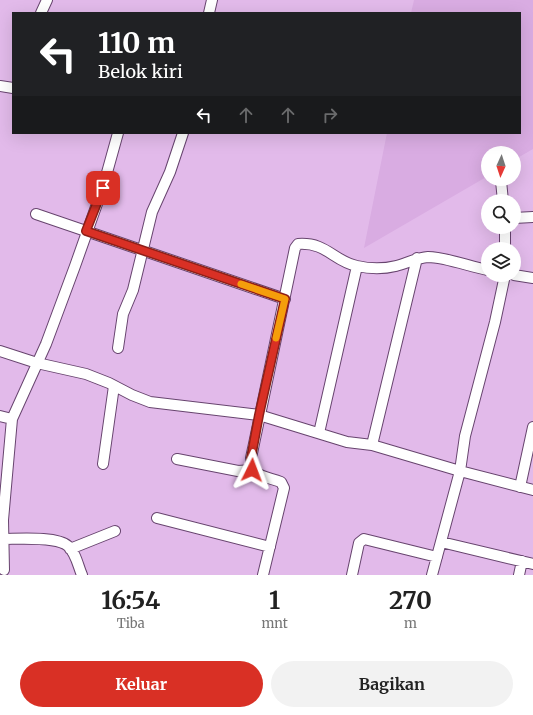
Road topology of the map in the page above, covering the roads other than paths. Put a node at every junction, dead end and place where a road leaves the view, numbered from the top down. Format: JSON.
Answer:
{"nodes":[{"id":1,"x":48,"y":0,"type":"edge"},
{"id":2,"x":212,"y":0,"type":"edge"},
{"id":3,"x":42,"y":12,"type":"edge"},
{"id":4,"x":209,"y":12,"type":"edge"},
{"id":5,"x":0,"y":86,"type":"edge"},
{"id":6,"x":12,"y":88,"type":"edge"},
{"id":7,"x":118,"y":134,"type":"edge"},
{"id":8,"x":183,"y":134,"type":"edge"},
{"id":9,"x":36,"y":214,"type":"dead end"},
{"id":10,"x":533,"y":217,"type":"edge"},
{"id":11,"x":521,"y":218,"type":"edge"},
{"id":12,"x":86,"y":231,"type":"junction"},
{"id":13,"x":143,"y":250,"type":"junction"},
{"id":14,"x":417,"y":258,"type":"junction"},
{"id":15,"x":357,"y":266,"type":"junction"},
{"id":16,"x":481,"y":268,"type":"edge"},
{"id":17,"x":521,"y":276,"type":"edge"},
{"id":18,"x":533,"y":278,"type":"edge"},
{"id":19,"x":504,"y":282,"type":"edge"},
{"id":20,"x":285,"y":299,"type":"junction"},
{"id":21,"x":118,"y":348,"type":"dead end"},
{"id":22,"x":0,"y":351,"type":"edge"},
{"id":23,"x":37,"y":363,"type":"junction"},
{"id":24,"x":114,"y":386,"type":"junction"},
{"id":25,"x":259,"y":415,"type":"junction"},
{"id":26,"x":0,"y":416,"type":"edge"},
{"id":27,"x":12,"y":419,"type":"junction"},
{"id":28,"x":533,"y":427,"type":"edge"},
{"id":29,"x":319,"y":433,"type":"junction"},
{"id":30,"x":372,"y":445,"type":"junction"},
{"id":31,"x":177,"y":459,"type":"dead end"},
{"id":32,"x":103,"y":464,"type":"dead end"},
{"id":33,"x":252,"y":470,"type":"junction"},
{"id":34,"x":460,"y":471,"type":"junction"},
{"id":35,"x":520,"y":487,"type":"junction"},
{"id":36,"x":533,"y":490,"type":"edge"},
{"id":37,"x":157,"y":518,"type":"dead end"},
{"id":38,"x":1,"y":520,"type":"edge"},
{"id":39,"x":115,"y":531,"type":"dead end"},
{"id":40,"x":3,"y":539,"type":"junction"},
{"id":41,"x":441,"y":542,"type":"junction"},
{"id":42,"x":270,"y":547,"type":"junction"},
{"id":43,"x":70,"y":549,"type":"junction"},
{"id":44,"x":437,"y":557,"type":"junction"},
{"id":45,"x":522,"y":561,"type":"junction"},
{"id":46,"x":533,"y":564,"type":"edge"},
{"id":47,"x":4,"y":570,"type":"dead end"},
{"id":48,"x":82,"y":575,"type":"edge"},
{"id":49,"x":263,"y":575,"type":"edge"},
{"id":50,"x":352,"y":575,"type":"edge"},
{"id":51,"x":432,"y":575,"type":"edge"},
{"id":52,"x":519,"y":575,"type":"edge"}],
"edges":[{"from":1,"to":3,"type":"street"},
{"from":2,"to":4,"type":"street"},
{"from":5,"to":6,"type":"street"},
{"from":7,"to":12,"type":"street"},
{"from":8,"to":13,"type":"street"},
{"from":9,"to":12,"type":"street"},
{"from":10,"to":11,"type":"street"},
{"from":12,"to":13,"type":"street"},
{"from":12,"to":23,"type":"street"},
{"from":13,"to":20,"type":"street"},
{"from":13,"to":21,"type":"street"},
{"from":14,"to":15,"type":"street"},
{"from":14,"to":16,"type":"street"},
{"from":14,"to":30,"type":"street"},
{"from":15,"to":20,"type":"street"},
{"from":15,"to":29,"type":"street"},
{"from":17,"to":18,"type":"street"},
{"from":19,"to":34,"type":"street"},
{"from":20,"to":25,"type":"street"},
{"from":22,"to":23,"type":"street"},
{"from":23,"to":24,"type":"street"},
{"from":23,"to":27,"type":"street"},
{"from":24,"to":25,"type":"street"},
{"from":24,"to":32,"type":"street"},
{"from":25,"to":29,"type":"street"},
{"from":25,"to":33,"type":"street"},
{"from":26,"to":27,"type":"street"},
{"from":27,"to":38,"type":"street"},
{"from":28,"to":35,"type":"street"},
{"from":29,"to":30,"type":"street"},
{"from":30,"to":34,"type":"street"},
{"from":31,"to":33,"type":"street"},
{"from":33,"to":42,"type":"street"},
{"from":34,"to":35,"type":"street"},
{"from":34,"to":41,"type":"street"},
{"from":35,"to":36,"type":"street"},
{"from":37,"to":42,"type":"street"},
{"from":38,"to":40,"type":"street"},
{"from":39,"to":43,"type":"street"},
{"from":40,"to":43,"type":"street"},
{"from":40,"to":47,"type":"street"},
{"from":41,"to":44,"type":"street"},
{"from":41,"to":45,"type":"street"},
{"from":42,"to":49,"type":"street"},
{"from":43,"to":48,"type":"street"},
{"from":44,"to":50,"type":"street"},
{"from":44,"to":51,"type":"street"},
{"from":45,"to":46,"type":"street"},
{"from":45,"to":52,"type":"street"}]}
